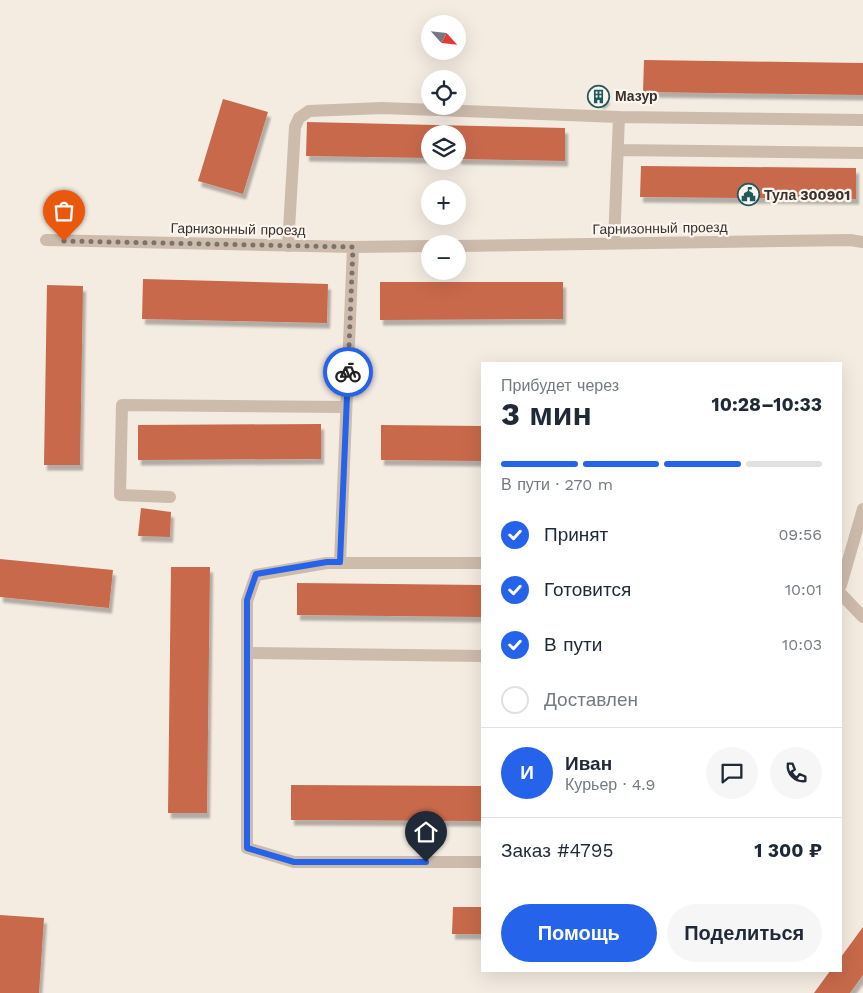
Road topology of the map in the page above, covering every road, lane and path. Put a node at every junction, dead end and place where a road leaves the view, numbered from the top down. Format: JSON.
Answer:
{"nodes":[{"id":1,"x":619,"y":117,"type":"junction"},
{"id":2,"x":863,"y":120,"type":"edge"},
{"id":3,"x":618,"y":150,"type":"junction"},
{"id":4,"x":863,"y":153,"type":"edge"},
{"id":5,"x":46,"y":240,"type":"dead end"},
{"id":6,"x":863,"y":242,"type":"edge"},
{"id":7,"x":614,"y":244,"type":"junction"},
{"id":8,"x":288,"y":246,"type":"junction"},
{"id":9,"x":421,"y":246,"type":"edge"},
{"id":10,"x":466,"y":246,"type":"edge"},
{"id":11,"x":353,"y":247,"type":"junction"},
{"id":12,"x":346,"y":407,"type":"junction"},
{"id":13,"x":170,"y":497,"type":"dead end"},
{"id":14,"x":863,"y":509,"type":"edge"},
{"id":15,"x":340,"y":562,"type":"junction"},
{"id":16,"x":481,"y":563,"type":"edge"},
{"id":17,"x":842,"y":582,"type":"edge"},
{"id":18,"x":842,"y":595,"type":"edge"},
{"id":19,"x":863,"y":617,"type":"edge"},
{"id":20,"x":247,"y":652,"type":"junction"},
{"id":21,"x":481,"y":656,"type":"edge"},
{"id":22,"x":481,"y":862,"type":"edge"}],
"edges":[{"from":1,"to":2,"type":"street"},
{"from":1,"to":3,"type":"street"},
{"from":1,"to":8,"type":"street"},
{"from":3,"to":4,"type":"street"},
{"from":3,"to":7,"type":"street"},
{"from":5,"to":8,"type":"street","name":"Гарнизонный проезд"},
{"from":6,"to":7,"type":"street","name":"Гарнизонный проезд"},
{"from":7,"to":10,"type":"street","name":"Гарнизонный проезд"},
{"from":8,"to":11,"type":"street","name":"Гарнизонный проезд"},
{"from":9,"to":11,"type":"street","name":"Гарнизонный проезд"},
{"from":11,"to":12,"type":"street"},
{"from":12,"to":13,"type":"street"},
{"from":12,"to":15,"type":"street"},
{"from":14,"to":17,"type":"street"},
{"from":15,"to":16,"type":"street"},
{"from":15,"to":20,"type":"street"},
{"from":18,"to":19,"type":"street"},
{"from":20,"to":21,"type":"street"},
{"from":20,"to":22,"type":"street"}]}
